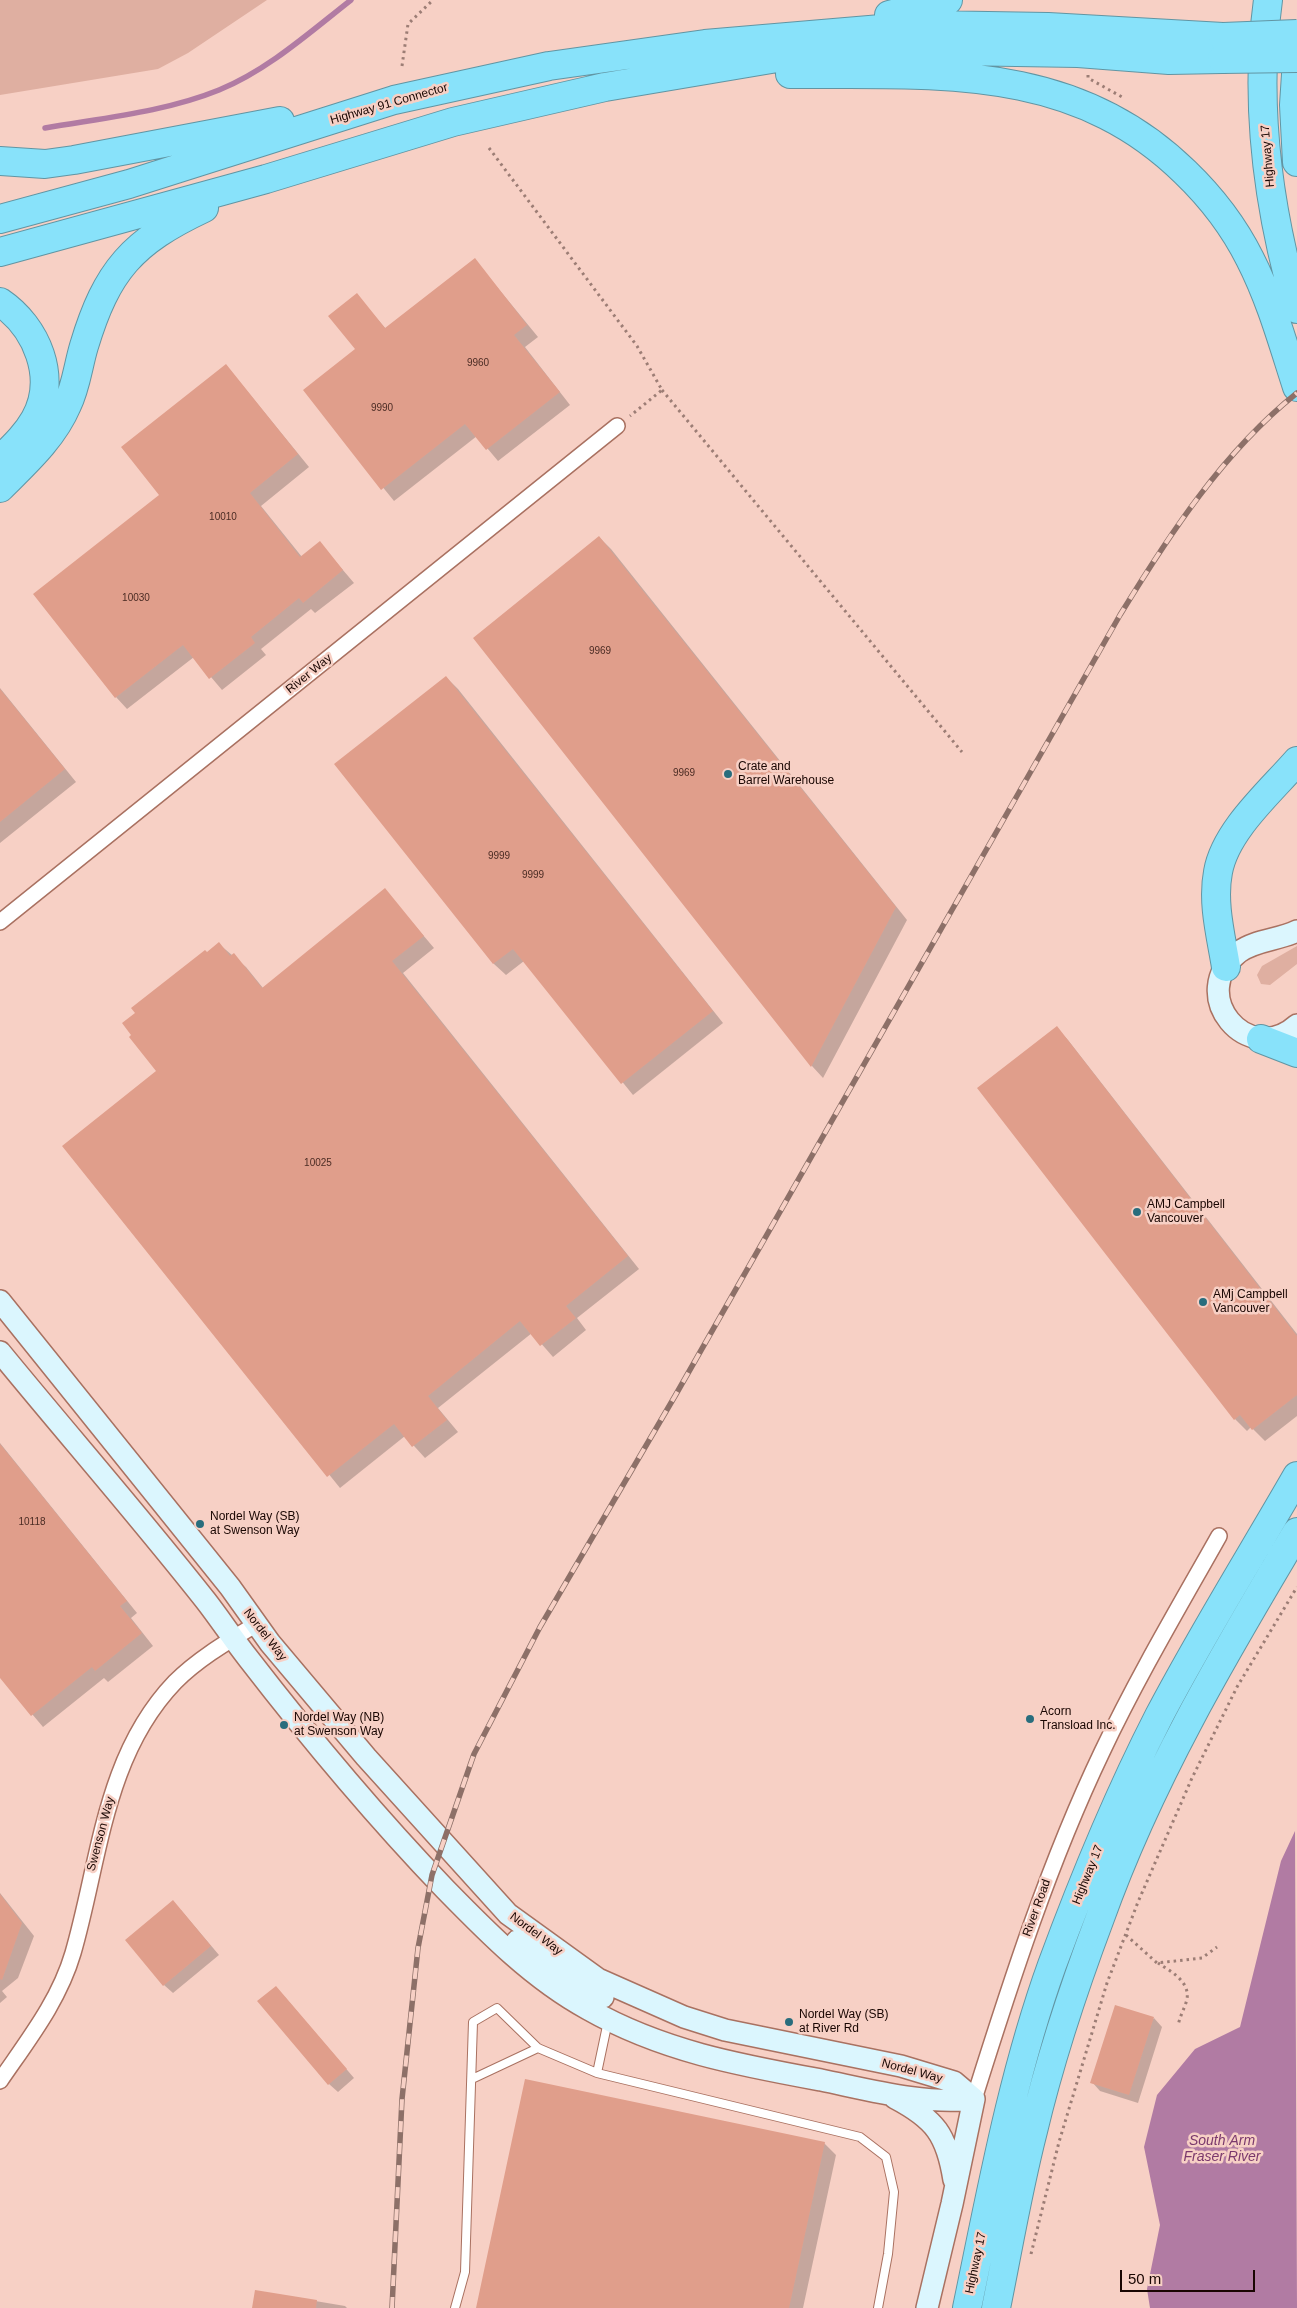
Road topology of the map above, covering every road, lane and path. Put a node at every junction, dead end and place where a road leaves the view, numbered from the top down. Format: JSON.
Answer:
{"nodes":[{"id":1,"x":433,"y":0,"type":"edge"},
{"id":2,"x":948,"y":0,"type":"edge"},
{"id":3,"x":1268,"y":0,"type":"edge"},
{"id":4,"x":1297,"y":34,"type":"edge"},
{"id":5,"x":789,"y":36,"type":"junction"},
{"id":6,"x":1223,"y":48,"type":"junction"},
{"id":7,"x":1297,"y":58,"type":"edge"},
{"id":8,"x":402,"y":66,"type":"dead end"},
{"id":9,"x":699,"y":73,"type":"junction"},
{"id":10,"x":394,"y":100,"type":"junction"},
{"id":11,"x":489,"y":148,"type":"dead end"},
{"id":12,"x":0,"y":161,"type":"edge"},
{"id":13,"x":1297,"y":162,"type":"edge"},
{"id":14,"x":266,"y":178,"type":"junction"},
{"id":15,"x":0,"y":219,"type":"edge"},
{"id":16,"x":0,"y":252,"type":"edge"},
{"id":17,"x":0,"y":302,"type":"edge"},
{"id":18,"x":1290,"y":313,"type":"edge"},
{"id":19,"x":1297,"y":387,"type":"edge"},
{"id":20,"x":662,"y":390,"type":"junction"},
{"id":21,"x":617,"y":426,"type":"joint"},
{"id":22,"x":0,"y":460,"type":"edge"},
{"id":23,"x":0,"y":488,"type":"edge"},
{"id":24,"x":962,"y":752,"type":"dead end"},
{"id":25,"x":1297,"y":761,"type":"edge"},
{"id":26,"x":0,"y":922,"type":"edge"},
{"id":27,"x":1297,"y":931,"type":"edge"},
{"id":28,"x":1226,"y":967,"type":"junction"},
{"id":29,"x":1297,"y":1025,"type":"edge"},
{"id":30,"x":1261,"y":1039,"type":"junction"},
{"id":31,"x":1297,"y":1054,"type":"edge"},
{"id":32,"x":0,"y":1301,"type":"edge"},
{"id":33,"x":0,"y":1352,"type":"edge"},
{"id":34,"x":1297,"y":1476,"type":"edge"},
{"id":35,"x":1297,"y":1532,"type":"edge"},
{"id":36,"x":1219,"y":1536,"type":"dead end"},
{"id":37,"x":1297,"y":1587,"type":"edge"},
{"id":38,"x":255,"y":1625,"type":"junction"},
{"id":39,"x":233,"y":1639,"type":"junction"},
{"id":40,"x":1126,"y":1935,"type":"junction"},
{"id":41,"x":497,"y":1941,"type":"junction"},
{"id":42,"x":1217,"y":1947,"type":"dead end"},
{"id":43,"x":1157,"y":1963,"type":"junction"},
{"id":44,"x":646,"y":2001,"type":"junction"},
{"id":45,"x":608,"y":2019,"type":"junction"},
{"id":46,"x":1178,"y":2026,"type":"dead end"},
{"id":47,"x":538,"y":2048,"type":"junction"},
{"id":48,"x":596,"y":2074,"type":"junction"},
{"id":49,"x":472,"y":2079,"type":"junction"},
{"id":50,"x":0,"y":2081,"type":"edge"},
{"id":51,"x":882,"y":2092,"type":"junction"},
{"id":52,"x":974,"y":2099,"type":"junction"},
{"id":53,"x":955,"y":2190,"type":"junction"},
{"id":54,"x":1031,"y":2255,"type":"dead end"},
{"id":55,"x":455,"y":2308,"type":"edge"},
{"id":56,"x":878,"y":2308,"type":"edge"},
{"id":57,"x":927,"y":2308,"type":"edge"},
{"id":58,"x":967,"y":2308,"type":"edge"},
{"id":59,"x":996,"y":2308,"type":"edge"}],
"edges":[{"from":1,"to":8,"type":"path"},
{"from":2,"to":5,"type":"highway"},
{"from":3,"to":18,"type":"highway","name":"Highway 17"},
{"from":4,"to":6,"type":"highway","bridge":true},
{"from":5,"to":6,"type":"highway"},
{"from":5,"to":10,"type":"highway","name":"Highway 91 Connector"},
{"from":6,"to":7,"type":"highway","bridge":true},
{"from":6,"to":9,"type":"highway"},
{"from":7,"to":13,"type":"highway"},
{"from":9,"to":14,"type":"highway"},
{"from":9,"to":18,"type":"highway"},
{"from":10,"to":12,"type":"highway"},
{"from":10,"to":15,"type":"highway","name":"Highway 91 Connector"},
{"from":11,"to":20,"type":"path"},
{"from":14,"to":16,"type":"highway"},
{"from":14,"to":23,"type":"highway"},
{"from":17,"to":22,"type":"highway"},
{"from":18,"to":19,"type":"highway"},
{"from":20,"to":21,"type":"path"},
{"from":20,"to":24,"type":"path"},
{"from":21,"to":26,"type":"street","name":"River Way"},
{"from":25,"to":28,"type":"highway"},
{"from":27,"to":28,"type":"street"},
{"from":28,"to":30,"type":"street"},
{"from":29,"to":30,"type":"street"},
{"from":30,"to":31,"type":"highway"},
{"from":32,"to":38,"type":"street","name":"Nordel Way"},
{"from":33,"to":39,"type":"street","name":"Nordel Way"},
{"from":34,"to":58,"type":"highway","name":"Highway 17"},
{"from":35,"to":59,"type":"highway"},
{"from":36,"to":52,"type":"street","name":"River Road"},
{"from":37,"to":40,"type":"path"},
{"from":38,"to":39,"type":"street","name":"Swenson Way"},
{"from":38,"to":44,"type":"street","name":"Nordel Way"},
{"from":39,"to":41,"type":"street","name":"Nordel Way"},
{"from":39,"to":50,"type":"street","name":"Swenson Way"},
{"from":40,"to":43,"type":"path"},
{"from":40,"to":54,"type":"path"},
{"from":41,"to":44,"type":"street"},
{"from":41,"to":45,"type":"street","name":"Nordel Way"},
{"from":42,"to":43,"type":"path"},
{"from":43,"to":46,"type":"path"},
{"from":44,"to":52,"type":"street","name":"Nordel Way"},
{"from":45,"to":48,"type":"lane"},
{"from":45,"to":51,"type":"street","name":"Nordel Way"},
{"from":47,"to":48,"type":"lane"},
{"from":47,"to":49,"type":"lane"},
{"from":47,"to":49,"type":"lane"},
{"from":48,"to":56,"type":"lane"},
{"from":49,"to":55,"type":"lane"},
{"from":51,"to":52,"type":"street","name":"Nordel Way"},
{"from":51,"to":53,"type":"street"},
{"from":52,"to":53,"type":"street","name":"River Road"},
{"from":53,"to":57,"type":"street","name":"River Road"}]}
